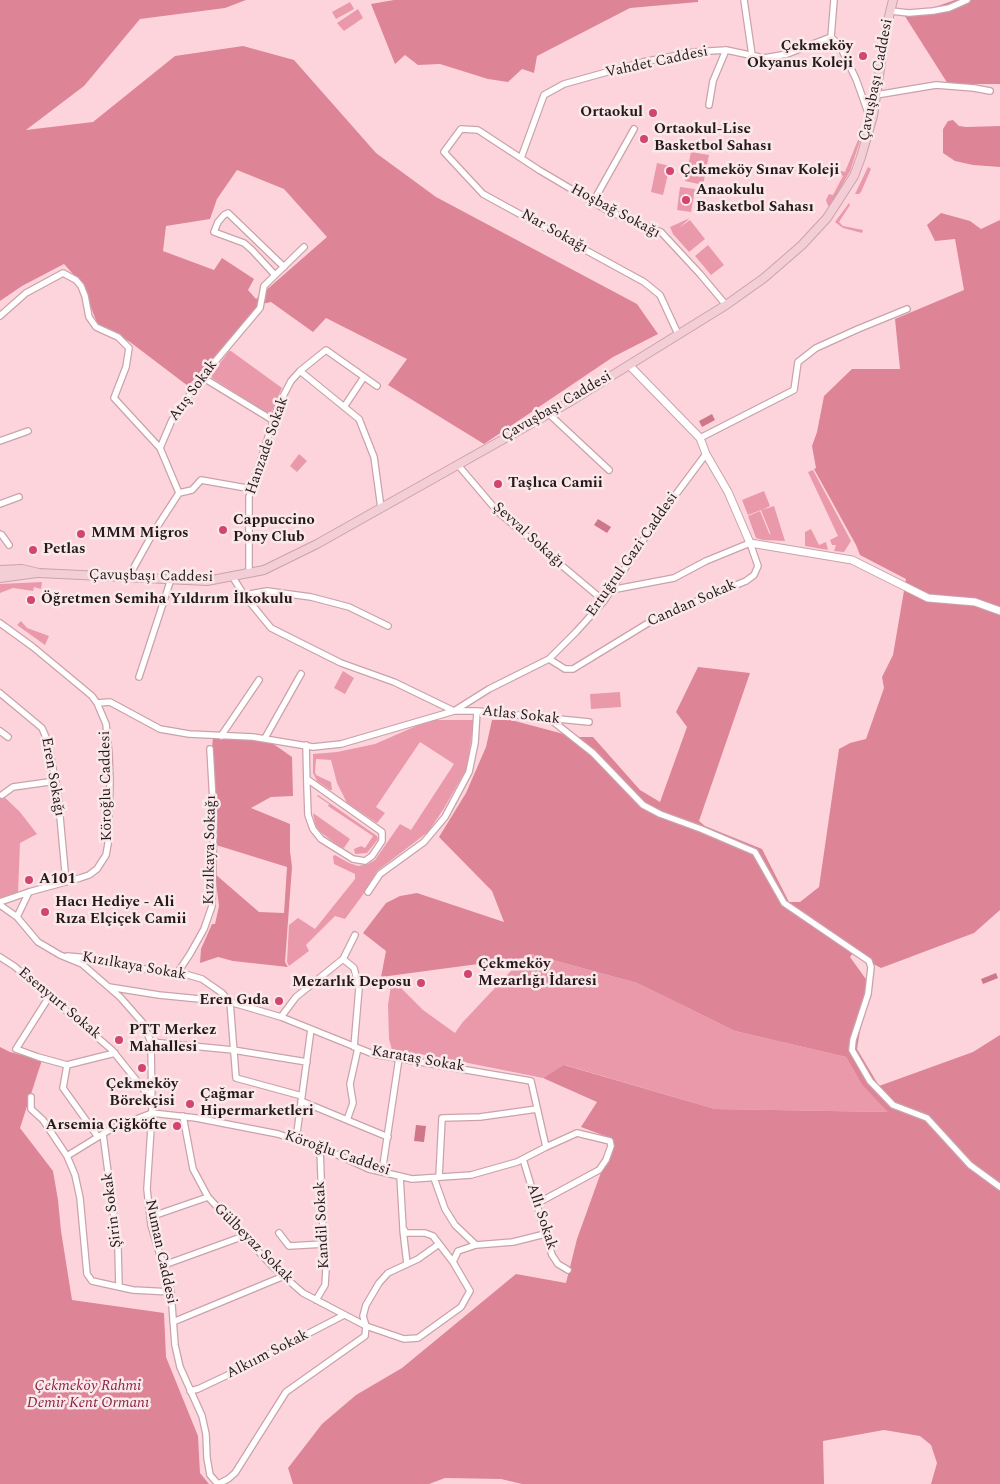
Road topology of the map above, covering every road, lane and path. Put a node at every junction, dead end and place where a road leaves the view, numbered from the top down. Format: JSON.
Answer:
{"nodes":[{"id":1,"x":744,"y":0,"type":"edge"},
{"id":2,"x":834,"y":0,"type":"edge"},
{"id":3,"x":893,"y":0,"type":"edge"},
{"id":4,"x":967,"y":0,"type":"edge"},
{"id":5,"x":891,"y":11,"type":"junction"},
{"id":6,"x":831,"y":37,"type":"junction"},
{"id":7,"x":726,"y":50,"type":"junction"},
{"id":8,"x":752,"y":55,"type":"junction"},
{"id":9,"x":990,"y":91,"type":"dead end"},
{"id":10,"x":876,"y":95,"type":"junction"},
{"id":11,"x":709,"y":105,"type":"dead end"},
{"id":12,"x":872,"y":122,"type":"junction"},
{"id":13,"x":461,"y":129,"type":"joint"},
{"id":14,"x":634,"y":129,"type":"dead end"},
{"id":15,"x":520,"y":158,"type":"junction"},
{"id":16,"x":593,"y":202,"type":"junction"},
{"id":17,"x":304,"y":247,"type":"dead end"},
{"id":18,"x":284,"y":267,"type":"junction"},
{"id":19,"x":275,"y":275,"type":"junction"},
{"id":20,"x":726,"y":305,"type":"junction"},
{"id":21,"x":906,"y":309,"type":"dead end"},
{"id":22,"x":0,"y":316,"type":"edge"},
{"id":23,"x":678,"y":334,"type":"junction"},
{"id":24,"x":629,"y":365,"type":"junction"},
{"id":25,"x":300,"y":371,"type":"junction"},
{"id":26,"x":202,"y":377,"type":"junction"},
{"id":27,"x":364,"y":377,"type":"junction"},
{"id":28,"x":377,"y":386,"type":"dead end"},
{"id":29,"x":344,"y":406,"type":"junction"},
{"id":30,"x":549,"y":414,"type":"junction"},
{"id":31,"x":274,"y":421,"type":"junction"},
{"id":32,"x":28,"y":431,"type":"dead end"},
{"id":33,"x":700,"y":438,"type":"junction"},
{"id":34,"x":0,"y":441,"type":"edge"},
{"id":35,"x":160,"y":448,"type":"junction"},
{"id":36,"x":706,"y":454,"type":"junction"},
{"id":37,"x":458,"y":465,"type":"junction"},
{"id":38,"x":609,"y":470,"type":"dead end"},
{"id":39,"x":252,"y":489,"type":"junction"},
{"id":40,"x":179,"y":493,"type":"junction"},
{"id":41,"x":19,"y":497,"type":"dead end"},
{"id":42,"x":0,"y":504,"type":"edge"},
{"id":43,"x":380,"y":508,"type":"junction"},
{"id":44,"x":0,"y":534,"type":"edge"},
{"id":45,"x":750,"y":543,"type":"junction"},
{"id":46,"x":8,"y":545,"type":"dead end"},
{"id":47,"x":0,"y":570,"type":"edge"},
{"id":48,"x":39,"y":573,"type":"junction"},
{"id":49,"x":249,"y":573,"type":"junction"},
{"id":50,"x":232,"y":576,"type":"junction"},
{"id":51,"x":0,"y":578,"type":"edge"},
{"id":52,"x":128,"y":578,"type":"junction"},
{"id":53,"x":170,"y":579,"type":"junction"},
{"id":54,"x":611,"y":590,"type":"junction"},
{"id":55,"x":244,"y":595,"type":"junction"},
{"id":56,"x":604,"y":601,"type":"junction"},
{"id":57,"x":1000,"y":611,"type":"edge"},
{"id":58,"x":0,"y":623,"type":"edge"},
{"id":59,"x":388,"y":626,"type":"dead end"},
{"id":60,"x":549,"y":659,"type":"junction"},
{"id":61,"x":301,"y":674,"type":"dead end"},
{"id":62,"x":139,"y":677,"type":"dead end"},
{"id":63,"x":259,"y":680,"type":"dead end"},
{"id":64,"x":0,"y":693,"type":"edge"},
{"id":65,"x":97,"y":703,"type":"junction"},
{"id":66,"x":454,"y":711,"type":"junction"},
{"id":67,"x":477,"y":711,"type":"junction"},
{"id":68,"x":550,"y":719,"type":"junction"},
{"id":69,"x":589,"y":722,"type":"dead end"},
{"id":70,"x":0,"y":731,"type":"edge"},
{"id":71,"x":221,"y":736,"type":"junction"},
{"id":72,"x":8,"y":737,"type":"dead end"},
{"id":73,"x":264,"y":738,"type":"junction"},
{"id":74,"x":306,"y":745,"type":"junction"},
{"id":75,"x":210,"y":749,"type":"dead end"},
{"id":76,"x":306,"y":779,"type":"junction"},
{"id":77,"x":56,"y":781,"type":"junction"},
{"id":78,"x":2,"y":795,"type":"dead end"},
{"id":79,"x":66,"y":882,"type":"junction"},
{"id":80,"x":29,"y":892,"type":"junction"},
{"id":81,"x":368,"y":892,"type":"dead end"},
{"id":82,"x":0,"y":903,"type":"edge"},
{"id":83,"x":17,"y":917,"type":"junction"},
{"id":84,"x":355,"y":935,"type":"dead end"},
{"id":85,"x":60,"y":955,"type":"junction"},
{"id":86,"x":0,"y":957,"type":"edge"},
{"id":87,"x":343,"y":960,"type":"junction"},
{"id":88,"x":178,"y":972,"type":"junction"},
{"id":89,"x":107,"y":986,"type":"junction"},
{"id":90,"x":49,"y":997,"type":"junction"},
{"id":91,"x":230,"y":1002,"type":"junction"},
{"id":92,"x":281,"y":1017,"type":"junction"},
{"id":93,"x":311,"y":1029,"type":"junction"},
{"id":94,"x":151,"y":1042,"type":"junction"},
{"id":95,"x":356,"y":1047,"type":"junction"},
{"id":96,"x":233,"y":1050,"type":"junction"},
{"id":97,"x":115,"y":1053,"type":"junction"},
{"id":98,"x":399,"y":1058,"type":"junction"},
{"id":99,"x":307,"y":1062,"type":"junction"},
{"id":100,"x":67,"y":1065,"type":"junction"},
{"id":101,"x":31,"y":1097,"type":"dead end"},
{"id":102,"x":302,"y":1099,"type":"junction"},
{"id":103,"x":153,"y":1101,"type":"junction"},
{"id":104,"x":537,"y":1108,"type":"junction"},
{"id":105,"x":152,"y":1114,"type":"junction"},
{"id":106,"x":182,"y":1116,"type":"junction"},
{"id":107,"x":348,"y":1120,"type":"junction"},
{"id":108,"x":100,"y":1135,"type":"junction"},
{"id":109,"x":388,"y":1137,"type":"junction"},
{"id":110,"x":296,"y":1140,"type":"junction"},
{"id":111,"x":546,"y":1147,"type":"junction"},
{"id":112,"x":320,"y":1148,"type":"junction"},
{"id":113,"x":67,"y":1156,"type":"junction"},
{"id":114,"x":523,"y":1159,"type":"junction"},
{"id":115,"x":382,"y":1172,"type":"junction"},
{"id":116,"x":400,"y":1176,"type":"junction"},
{"id":117,"x":436,"y":1177,"type":"junction"},
{"id":118,"x":1000,"y":1187,"type":"edge"},
{"id":119,"x":208,"y":1197,"type":"junction"},
{"id":120,"x":536,"y":1204,"type":"junction"},
{"id":121,"x":150,"y":1217,"type":"junction"},
{"id":122,"x":402,"y":1228,"type":"junction"},
{"id":123,"x":279,"y":1233,"type":"dead end"},
{"id":124,"x":545,"y":1234,"type":"junction"},
{"id":125,"x":244,"y":1236,"type":"junction"},
{"id":126,"x":324,"y":1244,"type":"junction"},
{"id":127,"x":439,"y":1244,"type":"junction"},
{"id":128,"x":476,"y":1245,"type":"junction"},
{"id":129,"x":453,"y":1262,"type":"junction"},
{"id":130,"x":407,"y":1264,"type":"junction"},
{"id":131,"x":164,"y":1265,"type":"junction"},
{"id":132,"x":568,"y":1270,"type":"dead end"},
{"id":133,"x":284,"y":1276,"type":"junction"},
{"id":134,"x":118,"y":1287,"type":"junction"},
{"id":135,"x":171,"y":1292,"type":"junction"},
{"id":136,"x":316,"y":1300,"type":"junction"},
{"id":137,"x":344,"y":1315,"type":"junction"},
{"id":138,"x":173,"y":1322,"type":"junction"},
{"id":139,"x":366,"y":1326,"type":"junction"},
{"id":140,"x":190,"y":1391,"type":"junction"},
{"id":141,"x":218,"y":1484,"type":"edge"}],
"edges":[{"from":1,"to":8,"type":"street"},
{"from":2,"to":6,"type":"street"},
{"from":3,"to":5,"type":"main road","name":"Çavuşbaşı Caddesi"},
{"from":4,"to":5,"type":"street"},
{"from":5,"to":10,"type":"main road","name":"Çavuşbaşı Caddesi"},
{"from":6,"to":8,"type":"street","name":"Vahdet Caddesi"},
{"from":6,"to":12,"type":"street"},
{"from":7,"to":8,"type":"street","name":"Vahdet Caddesi"},
{"from":7,"to":11,"type":"street"},
{"from":7,"to":15,"type":"street","name":"Vahdet Caddesi"},
{"from":9,"to":10,"type":"street"},
{"from":10,"to":12,"type":"main road","name":"Çavuşbaşı Caddesi"},
{"from":12,"to":20,"type":"main road","name":"Çavuşbaşı Caddesi"},
{"from":13,"to":15,"type":"street","name":"Hoşbağ Sokağı"},
{"from":13,"to":23,"type":"street","name":"Nar Sokağı"},
{"from":14,"to":16,"type":"street"},
{"from":15,"to":16,"type":"street","name":"Hoşbağ Sokağı"},
{"from":16,"to":20,"type":"street","name":"Hoşbağ Sokağı"},
{"from":17,"to":18,"type":"street","name":"Atış Sokak"},
{"from":18,"to":19,"type":"street","name":"Atış Sokak"},
{"from":18,"to":19,"type":"street"},
{"from":19,"to":26,"type":"street","name":"Atış Sokak"},
{"from":20,"to":23,"type":"main road","name":"Çavuşbaşı Caddesi"},
{"from":21,"to":33,"type":"street"},
{"from":22,"to":35,"type":"street"},
{"from":23,"to":24,"type":"main road","name":"Çavuşbaşı Caddesi"},
{"from":24,"to":30,"type":"main road","name":"Çavuşbaşı Caddesi"},
{"from":24,"to":33,"type":"street"},
{"from":25,"to":27,"type":"street","name":"Hanzade Sokak"},
{"from":25,"to":29,"type":"street"},
{"from":25,"to":31,"type":"street","name":"Hanzade Sokak"},
{"from":26,"to":31,"type":"street"},
{"from":26,"to":35,"type":"street","name":"Atış Sokak"},
{"from":27,"to":28,"type":"street"},
{"from":27,"to":29,"type":"street"},
{"from":29,"to":43,"type":"street"},
{"from":30,"to":37,"type":"main road","name":"Çavuşbaşı Caddesi"},
{"from":30,"to":38,"type":"street"},
{"from":31,"to":39,"type":"street","name":"Hanzade Sokak"},
{"from":32,"to":34,"type":"street"},
{"from":33,"to":36,"type":"street"},
{"from":35,"to":40,"type":"street"},
{"from":36,"to":45,"type":"street"},
{"from":36,"to":54,"type":"street","name":"Ertuğrul Gazi Caddesi"},
{"from":37,"to":43,"type":"main road","name":"Çavuşbaşı Caddesi"},
{"from":37,"to":56,"type":"street","name":"Şevval Sokağı"},
{"from":39,"to":40,"type":"street"},
{"from":39,"to":49,"type":"street","name":"Hanzade Sokak"},
{"from":40,"to":52,"type":"street"},
{"from":41,"to":42,"type":"street"},
{"from":43,"to":49,"type":"main road","name":"Çavuşbaşı Caddesi"},
{"from":44,"to":46,"type":"street"},
{"from":45,"to":54,"type":"street"},
{"from":45,"to":57,"type":"street"},
{"from":45,"to":60,"type":"street","name":"Candan Sokak"},
{"from":47,"to":48,"type":"main road","name":"Çavuşbaşı Caddesi"},
{"from":48,"to":51,"type":"main road","name":"Çavuşbaşı Caddesi"},
{"from":48,"to":52,"type":"main road","name":"Çavuşbaşı Caddesi"},
{"from":49,"to":50,"type":"main road","name":"Çavuşbaşı Caddesi"},
{"from":50,"to":53,"type":"main road","name":"Çavuşbaşı Caddesi"},
{"from":50,"to":55,"type":"street"},
{"from":52,"to":53,"type":"main road","name":"Çavuşbaşı Caddesi"},
{"from":53,"to":62,"type":"street"},
{"from":54,"to":56,"type":"street","name":"Ertuğrul Gazi Caddesi"},
{"from":55,"to":59,"type":"street"},
{"from":55,"to":66,"type":"street"},
{"from":56,"to":60,"type":"street","name":"Ertuğrul Gazi Caddesi"},
{"from":58,"to":65,"type":"street","name":"Köroğlu Caddesi"},
{"from":60,"to":66,"type":"street","name":"Ertuğrul Gazi Caddesi"},
{"from":61,"to":73,"type":"street"},
{"from":63,"to":71,"type":"street"},
{"from":64,"to":77,"type":"street","name":"Eren Sokağı"},
{"from":65,"to":71,"type":"street","name":"Ertuğrul Gazi Caddesi"},
{"from":65,"to":79,"type":"street","name":"Köroğlu Caddesi"},
{"from":66,"to":67,"type":"street","name":"Atlas Sokak"},
{"from":66,"to":74,"type":"street","name":"Ertuğrul Gazi Caddesi"},
{"from":67,"to":68,"type":"street","name":"Atlas Sokak"},
{"from":67,"to":81,"type":"street"},
{"from":68,"to":69,"type":"street","name":"Atlas Sokak"},
{"from":68,"to":118,"type":"street"},
{"from":70,"to":72,"type":"street"},
{"from":71,"to":73,"type":"street","name":"Ertuğrul Gazi Caddesi"},
{"from":73,"to":74,"type":"street","name":"Ertuğrul Gazi Caddesi"},
{"from":74,"to":76,"type":"street"},
{"from":75,"to":88,"type":"street","name":"Kızılkaya Sokağı"},
{"from":76,"to":76,"type":"street"},
{"from":77,"to":78,"type":"street"},
{"from":77,"to":79,"type":"street","name":"Eren Sokağı"},
{"from":79,"to":80,"type":"street","name":"Köroğlu Caddesi"},
{"from":80,"to":82,"type":"street","name":"Köroğlu Caddesi"},
{"from":80,"to":83,"type":"street"},
{"from":82,"to":83,"type":"street"},
{"from":83,"to":85,"type":"street"},
{"from":84,"to":87,"type":"street"},
{"from":85,"to":88,"type":"street","name":"Kızılkaya Sokak"},
{"from":85,"to":89,"type":"street"},
{"from":86,"to":90,"type":"street","name":"Esenyurt Sokak"},
{"from":87,"to":92,"type":"street"},
{"from":87,"to":95,"type":"street"},
{"from":88,"to":91,"type":"street","name":"Kızılkaya Sokak"},
{"from":89,"to":91,"type":"street"},
{"from":89,"to":94,"type":"street"},
{"from":90,"to":97,"type":"street","name":"Esenyurt Sokak"},
{"from":90,"to":100,"type":"street"},
{"from":91,"to":92,"type":"street"},
{"from":91,"to":96,"type":"street"},
{"from":92,"to":93,"type":"street","name":"Karataş Sokak"},
{"from":93,"to":95,"type":"street","name":"Karataş Sokak"},
{"from":93,"to":99,"type":"street"},
{"from":94,"to":96,"type":"street"},
{"from":94,"to":103,"type":"street"},
{"from":95,"to":98,"type":"street","name":"Karataş Sokak"},
{"from":95,"to":107,"type":"street"},
{"from":96,"to":99,"type":"street"},
{"from":96,"to":102,"type":"street"},
{"from":97,"to":100,"type":"street"},
{"from":97,"to":103,"type":"street","name":"Esenyurt Sokak"},
{"from":98,"to":104,"type":"street","name":"Karataş Sokak"},
{"from":98,"to":109,"type":"street"},
{"from":99,"to":102,"type":"street"},
{"from":100,"to":108,"type":"street"},
{"from":101,"to":113,"type":"street"},
{"from":102,"to":107,"type":"street"},
{"from":102,"to":110,"type":"street"},
{"from":103,"to":105,"type":"street","name":"Numan Caddesi"},
{"from":104,"to":111,"type":"street"},
{"from":104,"to":117,"type":"street"},
{"from":105,"to":106,"type":"street","name":"Köroğlu Caddesi"},
{"from":105,"to":108,"type":"street","name":"Köroğlu Caddesi"},
{"from":105,"to":121,"type":"street","name":"Numan Caddesi"},
{"from":106,"to":110,"type":"street","name":"Köroğlu Caddesi"},
{"from":106,"to":119,"type":"street","name":"Gülbeyaz Sokak"},
{"from":107,"to":109,"type":"street"},
{"from":108,"to":113,"type":"street","name":"Köroğlu Caddesi"},
{"from":108,"to":134,"type":"street","name":"Şirin Sokak"},
{"from":109,"to":115,"type":"street"},
{"from":110,"to":112,"type":"street","name":"Köroğlu Caddesi"},
{"from":111,"to":114,"type":"street","name":"Köroğlu Caddesi"},
{"from":111,"to":120,"type":"street","name":"Köroğlu Caddesi"},
{"from":112,"to":115,"type":"street","name":"Köroğlu Caddesi"},
{"from":112,"to":126,"type":"street","name":"Kandil Sokak"},
{"from":113,"to":134,"type":"street"},
{"from":114,"to":117,"type":"street","name":"Köroğlu Caddesi"},
{"from":114,"to":120,"type":"street","name":"Allı Sokak"},
{"from":115,"to":116,"type":"street","name":"Köroğlu Caddesi"},
{"from":116,"to":117,"type":"street","name":"Köroğlu Caddesi"},
{"from":116,"to":122,"type":"street"},
{"from":117,"to":128,"type":"street"},
{"from":119,"to":121,"type":"street"},
{"from":119,"to":125,"type":"street","name":"Gülbeyaz Sokak"},
{"from":120,"to":124,"type":"street","name":"Allı Sokak"},
{"from":121,"to":131,"type":"street","name":"Numan Caddesi"},
{"from":122,"to":127,"type":"street"},
{"from":122,"to":130,"type":"street"},
{"from":123,"to":126,"type":"street"},
{"from":124,"to":128,"type":"street"},
{"from":124,"to":132,"type":"street","name":"Allı Sokak"},
{"from":125,"to":131,"type":"street"},
{"from":125,"to":133,"type":"street","name":"Gülbeyaz Sokak"},
{"from":126,"to":136,"type":"street","name":"Kandil Sokak"},
{"from":127,"to":129,"type":"street"},
{"from":127,"to":130,"type":"street"},
{"from":128,"to":129,"type":"street"},
{"from":129,"to":139,"type":"street","name":"Gülbeyaz Sokak"},
{"from":130,"to":139,"type":"street"},
{"from":131,"to":135,"type":"street","name":"Numan Caddesi"},
{"from":133,"to":136,"type":"street","name":"Gülbeyaz Sokak"},
{"from":133,"to":138,"type":"street"},
{"from":134,"to":135,"type":"street"},
{"from":135,"to":138,"type":"street","name":"Numan Caddesi"},
{"from":136,"to":137,"type":"street","name":"Gülbeyaz Sokak"},
{"from":137,"to":139,"type":"street","name":"Gülbeyaz Sokak"},
{"from":137,"to":140,"type":"street","name":"Alkıım Sokak"},
{"from":138,"to":140,"type":"street","name":"Numan Caddesi"},
{"from":139,"to":141,"type":"street"},
{"from":140,"to":141,"type":"street","name":"Numan Caddesi"}]}
